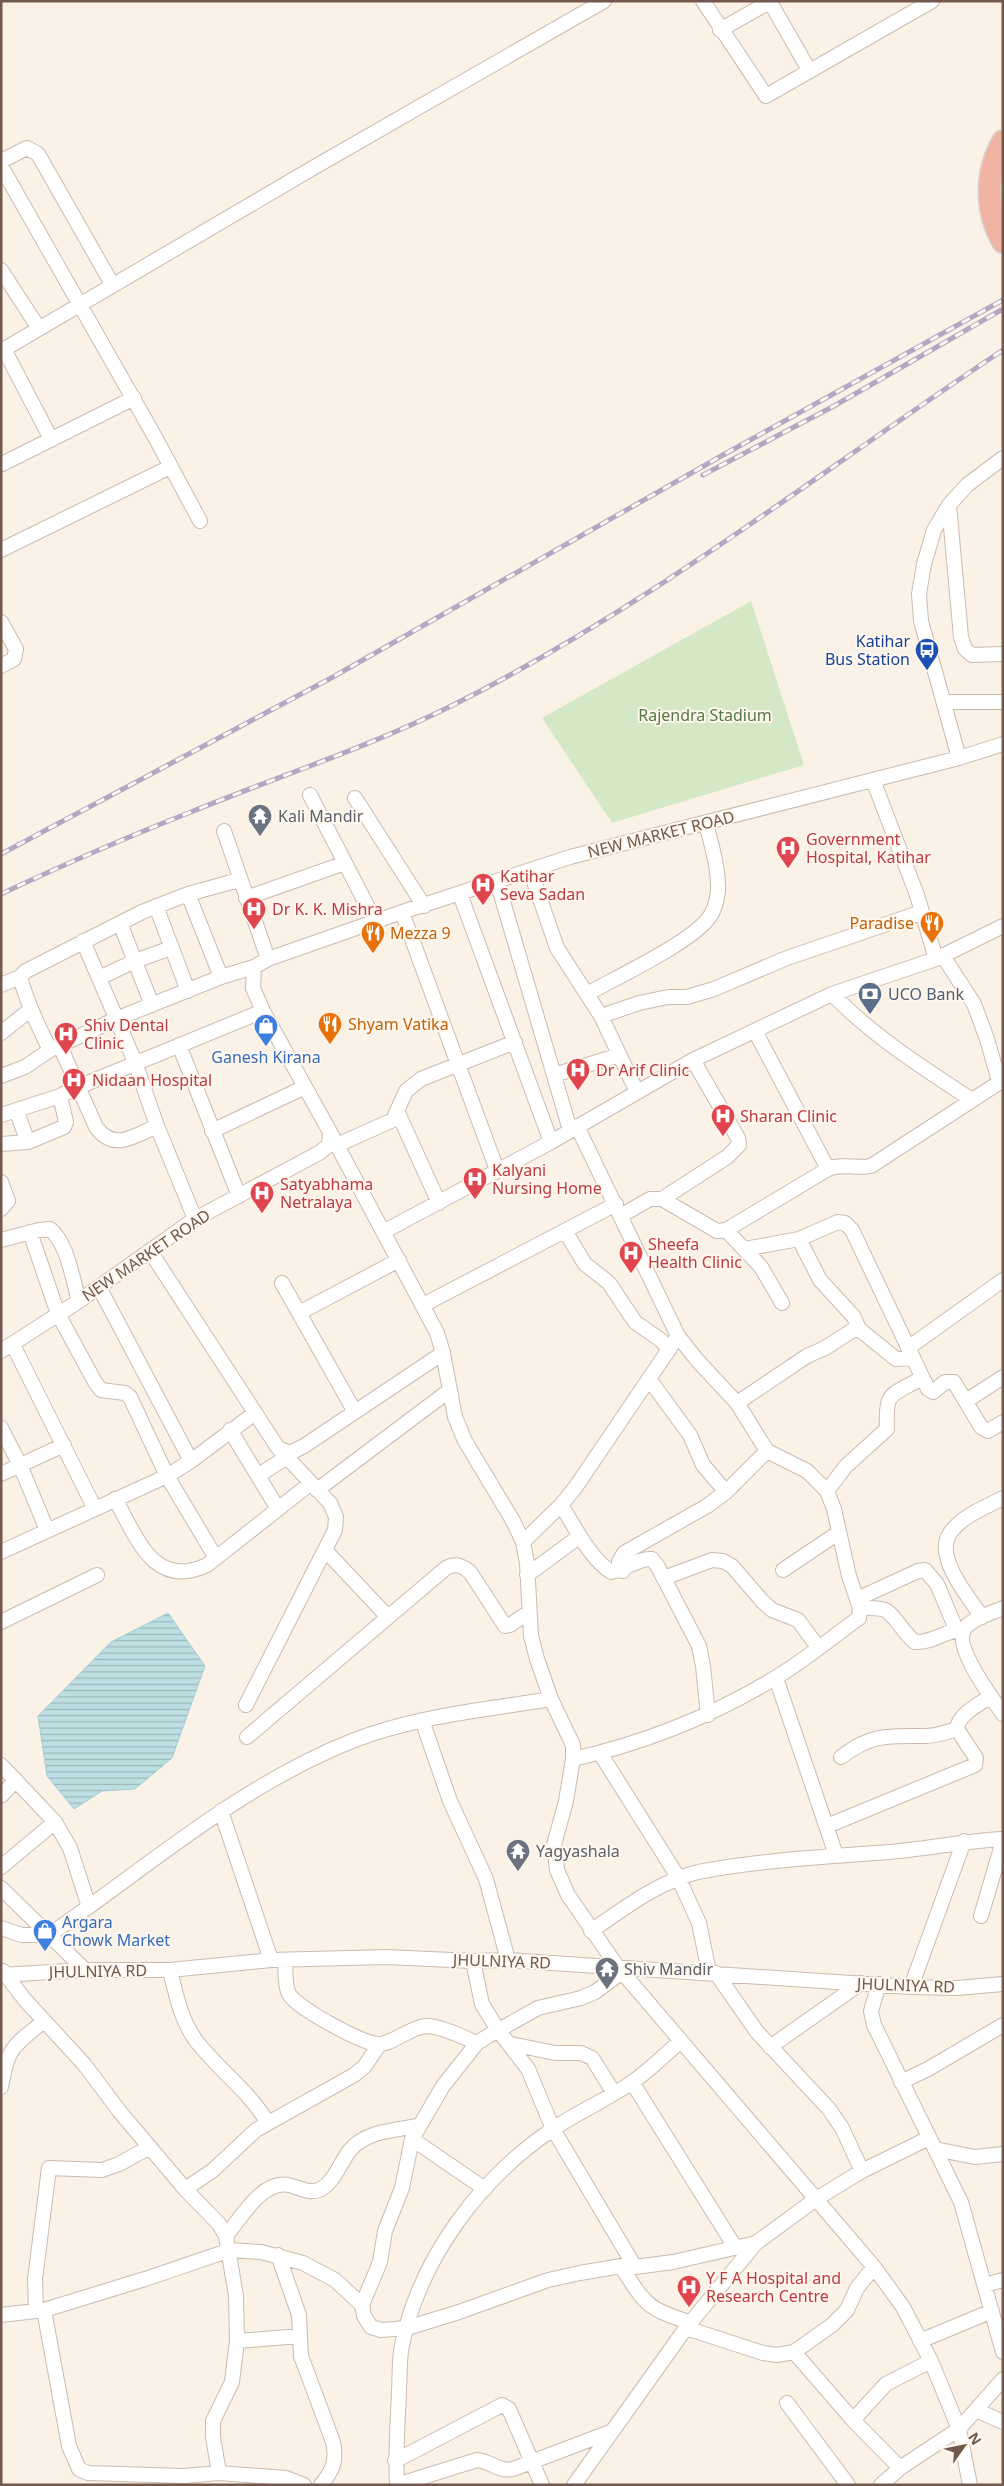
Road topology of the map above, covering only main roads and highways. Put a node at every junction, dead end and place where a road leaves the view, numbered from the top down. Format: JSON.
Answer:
{"nodes":[{"id":1,"x":1003,"y":141,"type":"edge"},
{"id":2,"x":1003,"y":242,"type":"edge"}],
"edges":[{"from":1,"to":2,"type":"highway"}]}
